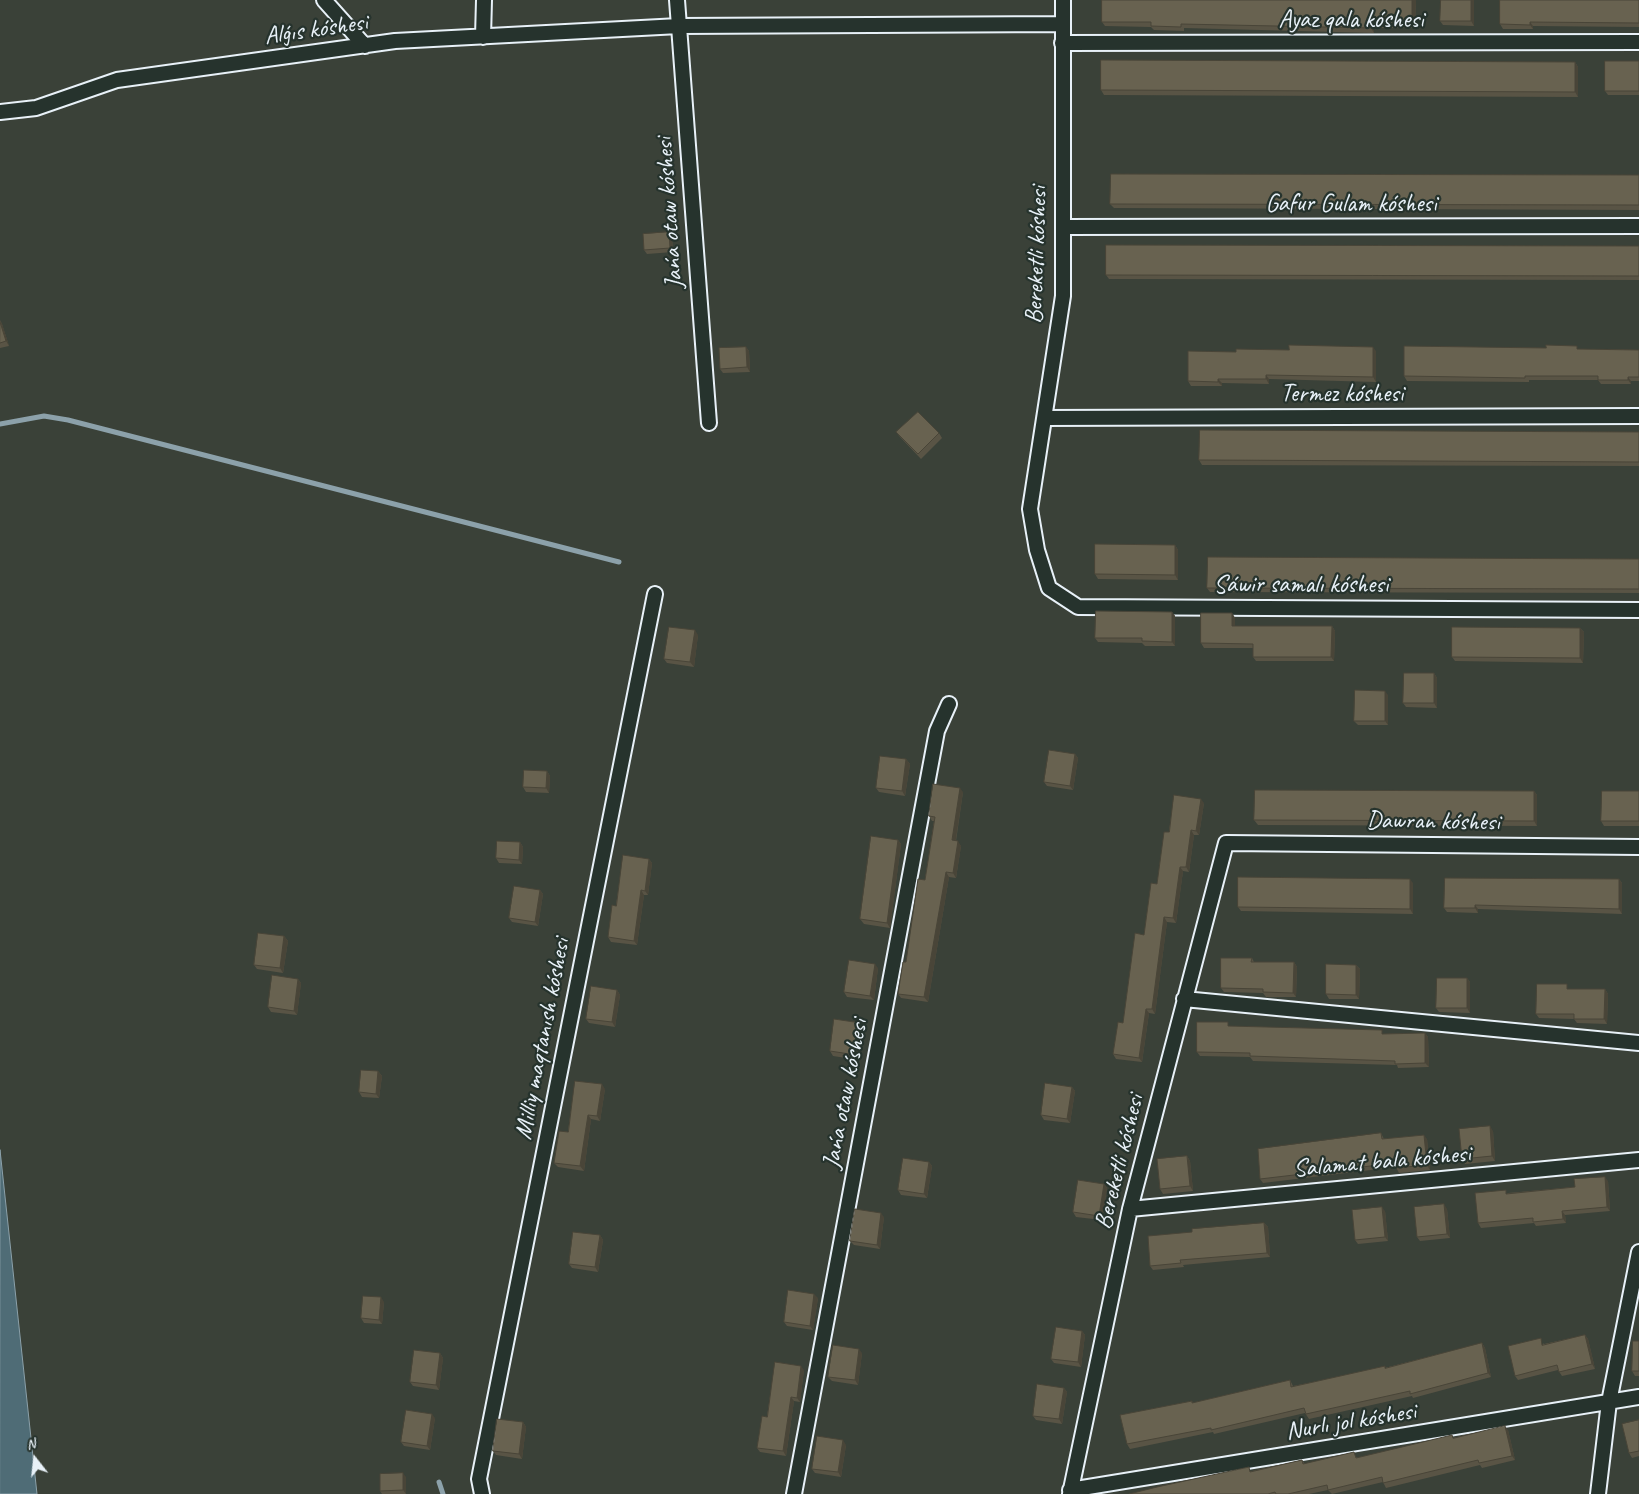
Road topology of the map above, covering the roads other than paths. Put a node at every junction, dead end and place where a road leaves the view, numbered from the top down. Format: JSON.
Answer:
{"nodes":[{"id":1,"x":324,"y":0,"type":"edge"},
{"id":2,"x":484,"y":0,"type":"edge"},
{"id":3,"x":678,"y":0,"type":"edge"},
{"id":4,"x":1063,"y":0,"type":"edge"},
{"id":5,"x":1063,"y":24,"type":"junction"},
{"id":6,"x":678,"y":26,"type":"junction"},
{"id":7,"x":483,"y":37,"type":"junction"},
{"id":8,"x":1639,"y":42,"type":"edge"},
{"id":9,"x":1062,"y":43,"type":"junction"},
{"id":10,"x":365,"y":46,"type":"junction"},
{"id":11,"x":0,"y":112,"type":"edge"},
{"id":12,"x":1639,"y":226,"type":"edge"},
{"id":13,"x":1063,"y":227,"type":"junction"},
{"id":14,"x":1639,"y":416,"type":"edge"},
{"id":15,"x":1044,"y":418,"type":"junction"},
{"id":16,"x":709,"y":423,"type":"dead end"},
{"id":17,"x":1030,"y":509,"type":"joint"},
{"id":18,"x":654,"y":594,"type":"dead end"},
{"id":19,"x":1639,"y":610,"type":"edge"},
{"id":20,"x":949,"y":704,"type":"dead end"},
{"id":21,"x":1226,"y":843,"type":"joint"},
{"id":22,"x":1639,"y":847,"type":"edge"},
{"id":23,"x":1184,"y":999,"type":"junction"},
{"id":24,"x":1639,"y":1042,"type":"edge"},
{"id":25,"x":1639,"y":1160,"type":"edge"},
{"id":26,"x":1130,"y":1209,"type":"junction"},
{"id":27,"x":1639,"y":1252,"type":"edge"},
{"id":28,"x":1639,"y":1397,"type":"edge"},
{"id":29,"x":1609,"y":1402,"type":"junction"},
{"id":30,"x":1070,"y":1492,"type":"edge"},
{"id":31,"x":482,"y":1494,"type":"edge"},
{"id":32,"x":794,"y":1494,"type":"edge"},
{"id":33,"x":1598,"y":1494,"type":"edge"}],
"edges":[{"from":1,"to":10,"type":"street"},
{"from":2,"to":7,"type":"street"},
{"from":3,"to":6,"type":"street","name":"Jańa otaw kóshesi"},
{"from":4,"to":5,"type":"street","name":"Bereketli kóshesi"},
{"from":5,"to":6,"type":"street","name":"Alǵıs kóshesi"},
{"from":5,"to":9,"type":"street","name":"Bereketli kóshesi"},
{"from":6,"to":7,"type":"street","name":"Alǵıs kóshesi"},
{"from":6,"to":16,"type":"street","name":"Jańa otaw kóshesi"},
{"from":7,"to":10,"type":"street","name":"Alǵıs kóshesi"},
{"from":8,"to":9,"type":"street","name":"Ayaz qala kóshesi"},
{"from":9,"to":13,"type":"street","name":"Bereketli kóshesi"},
{"from":10,"to":11,"type":"street","name":"Alǵıs kóshesi"},
{"from":12,"to":13,"type":"street","name":"Gafur Gulam kóshesi"},
{"from":13,"to":15,"type":"street","name":"Bereketli kóshesi"},
{"from":14,"to":15,"type":"street","name":"Termez kóshesi"},
{"from":15,"to":17,"type":"street","name":"Bereketli kóshesi"},
{"from":17,"to":19,"type":"street","name":"Sáwir samalı kóshesi"},
{"from":18,"to":31,"type":"street","name":"Milliy maqtanısh kóshesi"},
{"from":20,"to":32,"type":"street","name":"Jańa otaw kóshesi"},
{"from":21,"to":22,"type":"street","name":"Dawran kóshesi"},
{"from":21,"to":23,"type":"street","name":"Bereketli kóshesi"},
{"from":23,"to":24,"type":"street"},
{"from":23,"to":26,"type":"street","name":"Bereketli kóshesi"},
{"from":25,"to":26,"type":"street","name":"Salamat bala kóshesi"},
{"from":26,"to":30,"type":"street","name":"Bereketli kóshesi"},
{"from":27,"to":29,"type":"street"},
{"from":28,"to":29,"type":"street","name":"Nurlı jol kóshesi"},
{"from":29,"to":30,"type":"street","name":"Nurlı jol kóshesi"},
{"from":29,"to":33,"type":"street"}]}
